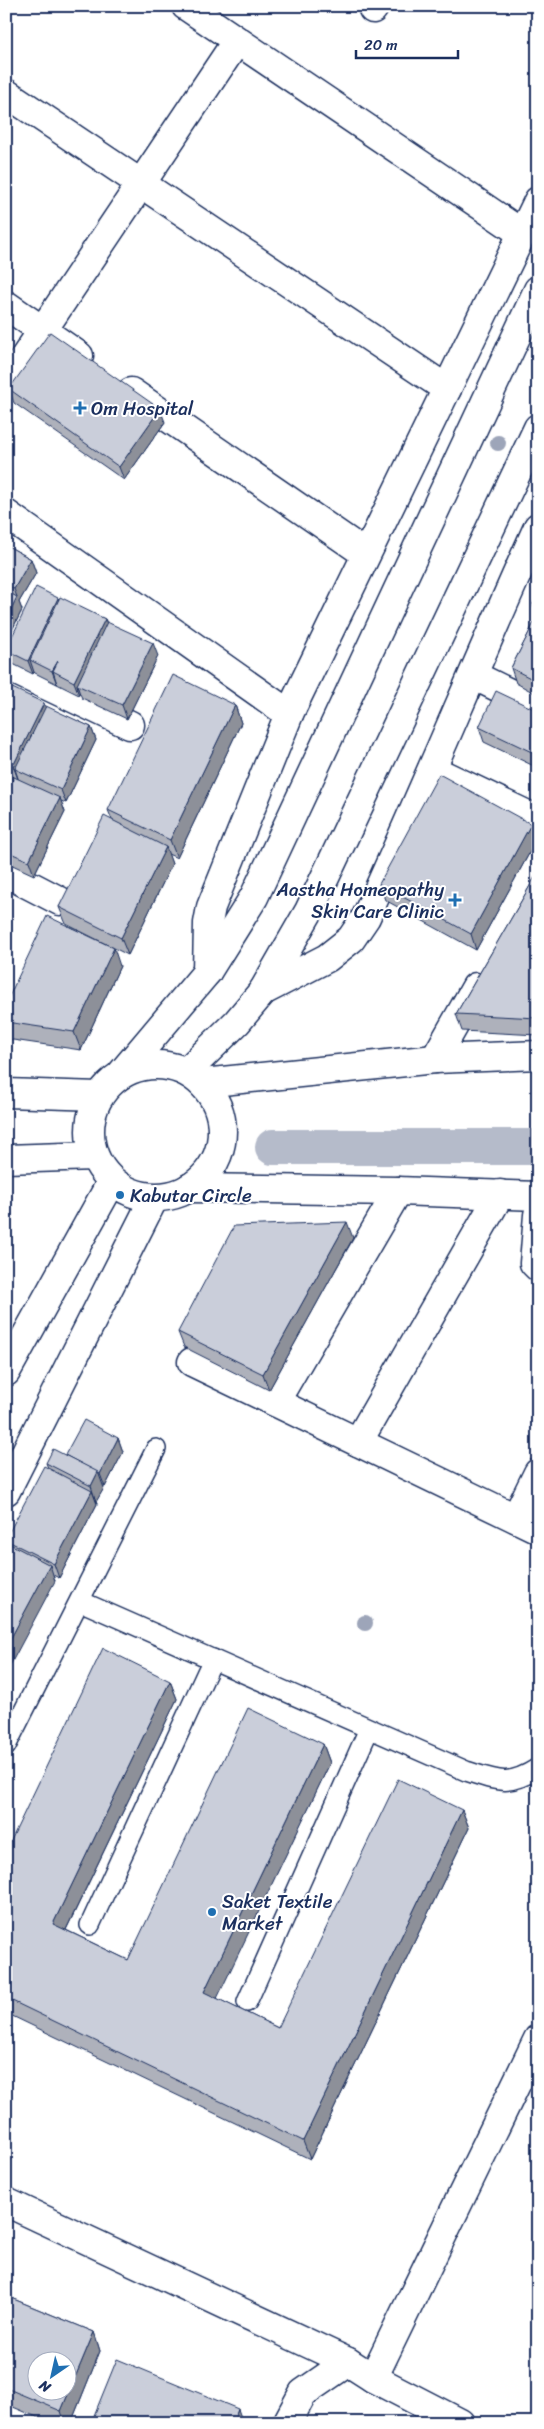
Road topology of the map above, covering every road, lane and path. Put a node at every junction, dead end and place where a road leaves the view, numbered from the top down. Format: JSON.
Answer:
{"nodes":[{"id":1,"x":186,"y":6,"type":"edge"},
{"id":2,"x":236,"y":42,"type":"junction"},
{"id":3,"x":6,"y":93,"type":"edge"},
{"id":4,"x":141,"y":184,"type":"junction"},
{"id":5,"x":538,"y":201,"type":"edge"},
{"id":6,"x":523,"y":234,"type":"junction"},
{"id":7,"x":538,"y":290,"type":"edge"},
{"id":8,"x":6,"y":305,"type":"edge"},
{"id":9,"x":42,"y":330,"type":"junction"},
{"id":10,"x":6,"y":385,"type":"edge"},
{"id":11,"x":447,"y":389,"type":"junction"},
{"id":12,"x":538,"y":428,"type":"edge"},
{"id":13,"x":6,"y":514,"type":"edge"},
{"id":14,"x":538,"y":527,"type":"edge"},
{"id":15,"x":366,"y":554,"type":"junction"},
{"id":16,"x":6,"y":666,"type":"edge"},
{"id":17,"x":473,"y":675,"type":"junction"},
{"id":18,"x":538,"y":707,"type":"edge"},
{"id":19,"x":289,"y":714,"type":"junction"},
{"id":20,"x":130,"y":725,"type":"dead end"},
{"id":21,"x":433,"y":770,"type":"junction"},
{"id":22,"x":538,"y":820,"type":"edge"},
{"id":23,"x":6,"y":874,"type":"edge"},
{"id":24,"x":60,"y":901,"type":"edge"},
{"id":25,"x":489,"y":965,"type":"edge"},
{"id":26,"x":207,"y":972,"type":"junction"},
{"id":27,"x":263,"y":991,"type":"junction"},
{"id":28,"x":538,"y":1055,"type":"edge"},
{"id":29,"x":435,"y":1059,"type":"junction"},
{"id":30,"x":122,"y":1074,"type":"junction"},
{"id":31,"x":195,"y":1077,"type":"junction"},
{"id":32,"x":6,"y":1092,"type":"edge"},
{"id":33,"x":99,"y":1096,"type":"junction"},
{"id":34,"x":94,"y":1156,"type":"junction"},
{"id":35,"x":6,"y":1159,"type":"edge"},
{"id":36,"x":112,"y":1181,"type":"junction"},
{"id":37,"x":189,"y":1188,"type":"junction"},
{"id":38,"x":398,"y":1191,"type":"junction"},
{"id":39,"x":500,"y":1194,"type":"junction"},
{"id":40,"x":538,"y":1196,"type":"edge"},
{"id":41,"x":154,"y":1198,"type":"junction"},
{"id":42,"x":538,"y":1215,"type":"edge"},
{"id":43,"x":538,"y":1267,"type":"edge"},
{"id":44,"x":192,"y":1362,"type":"edge"},
{"id":45,"x":6,"y":1372,"type":"edge"},
{"id":46,"x":275,"y":1402,"type":"junction"},
{"id":47,"x":358,"y":1442,"type":"junction"},
{"id":48,"x":156,"y":1449,"type":"dead end"},
{"id":49,"x":538,"y":1473,"type":"edge"},
{"id":50,"x":6,"y":1491,"type":"edge"},
{"id":51,"x":527,"y":1524,"type":"edge"},
{"id":52,"x":80,"y":1601,"type":"junction"},
{"id":53,"x":213,"y":1659,"type":"junction"},
{"id":54,"x":369,"y":1729,"type":"junction"},
{"id":55,"x":6,"y":1746,"type":"edge"},
{"id":56,"x":538,"y":1768,"type":"edge"},
{"id":57,"x":90,"y":1925,"type":"dead end"},
{"id":58,"x":247,"y":2002,"type":"dead end"},
{"id":59,"x":538,"y":2039,"type":"edge"},
{"id":60,"x":6,"y":2202,"type":"edge"},
{"id":61,"x":348,"y":2362,"type":"junction"},
{"id":62,"x":373,"y":2378,"type":"junction"},
{"id":63,"x":287,"y":2423,"type":"edge"},
{"id":64,"x":460,"y":2423,"type":"edge"}],
"edges":[{"from":1,"to":2,"type":"street"},
{"from":2,"to":4,"type":"street"},
{"from":2,"to":6,"type":"street"},
{"from":3,"to":4,"type":"street"},
{"from":4,"to":9,"type":"street"},
{"from":4,"to":11,"type":"street"},
{"from":5,"to":6,"type":"street"},
{"from":6,"to":11,"type":"street"},
{"from":7,"to":26,"type":"street"},
{"from":8,"to":9,"type":"street"},
{"from":9,"to":10,"type":"street"},
{"from":9,"to":15,"type":"street"},
{"from":11,"to":15,"type":"street"},
{"from":12,"to":27,"type":"street"},
{"from":13,"to":19,"type":"street"},
{"from":14,"to":17,"type":"street"},
{"from":15,"to":19,"type":"street"},
{"from":16,"to":20,"type":"street"},
{"from":17,"to":18,"type":"street"},
{"from":17,"to":21,"type":"street"},
{"from":19,"to":26,"type":"street"},
{"from":21,"to":22,"type":"street"},
{"from":21,"to":27,"type":"street"},
{"from":23,"to":24,"type":"street"},
{"from":25,"to":29,"type":"street"},
{"from":26,"to":30,"type":"street"},
{"from":27,"to":31,"type":"street"},
{"from":28,"to":29,"type":"street"},
{"from":29,"to":31,"type":"street"},
{"from":30,"to":31,"type":"street"},
{"from":30,"to":33,"type":"street"},
{"from":31,"to":37,"type":"street"},
{"from":32,"to":33,"type":"street"},
{"from":33,"to":34,"type":"street"},
{"from":34,"to":35,"type":"street"},
{"from":34,"to":36,"type":"street"},
{"from":36,"to":41,"type":"street"},
{"from":36,"to":45,"type":"street"},
{"from":37,"to":38,"type":"street"},
{"from":37,"to":41,"type":"street"},
{"from":38,"to":39,"type":"street"},
{"from":38,"to":46,"type":"street"},
{"from":39,"to":40,"type":"street"},
{"from":39,"to":47,"type":"street"},
{"from":41,"to":50,"type":"street"},
{"from":42,"to":43,"type":"street"},
{"from":44,"to":46,"type":"street"},
{"from":46,"to":47,"type":"street"},
{"from":47,"to":51,"type":"street"},
{"from":48,"to":52,"type":"lane"},
{"from":49,"to":51,"type":"street"},
{"from":52,"to":53,"type":"lane"},
{"from":52,"to":55,"type":"lane"},
{"from":53,"to":54,"type":"lane"},
{"from":53,"to":57,"type":"lane"},
{"from":54,"to":56,"type":"lane"},
{"from":54,"to":58,"type":"lane"},
{"from":59,"to":62,"type":"street"},
{"from":60,"to":61,"type":"street"},
{"from":61,"to":62,"type":"street"},
{"from":61,"to":63,"type":"street"},
{"from":62,"to":64,"type":"street"}]}
